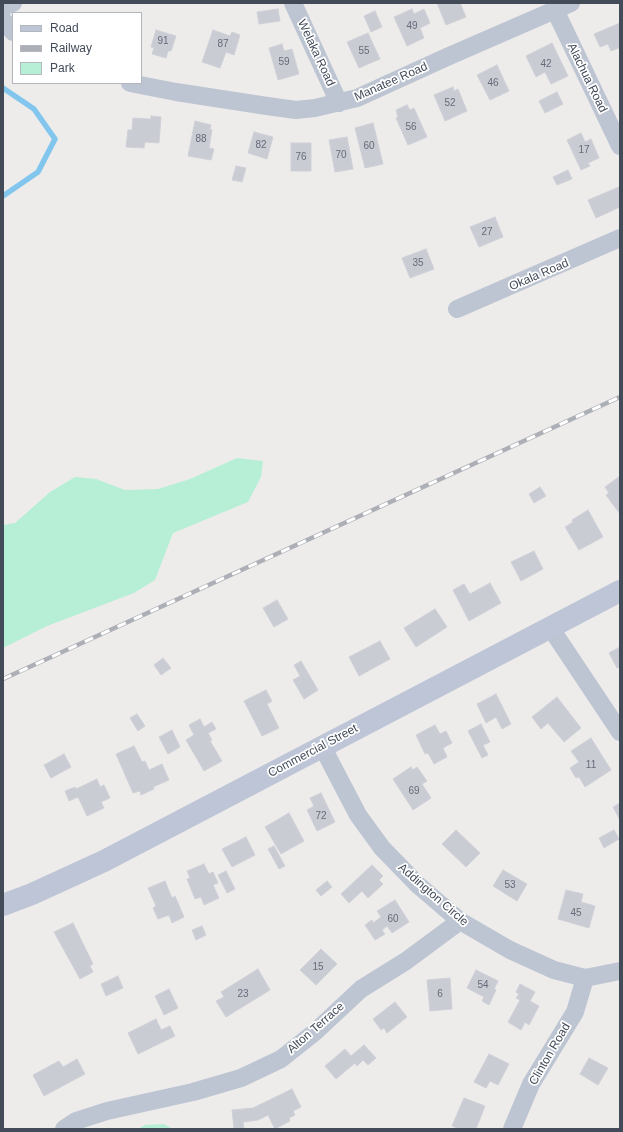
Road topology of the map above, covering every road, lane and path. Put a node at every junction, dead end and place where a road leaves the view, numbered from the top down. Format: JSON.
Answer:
{"nodes":[{"id":1,"x":13,"y":3,"type":"edge"},
{"id":2,"x":293,"y":3,"type":"edge"},
{"id":3,"x":572,"y":3,"type":"edge"},
{"id":4,"x":3,"y":7,"type":"edge"},
{"id":5,"x":555,"y":10,"type":"junction"},
{"id":6,"x":3,"y":20,"type":"edge"},
{"id":7,"x":12,"y":31,"type":"edge"},
{"id":8,"x":135,"y":84,"type":"edge"},
{"id":9,"x":339,"y":103,"type":"junction"},
{"id":10,"x":620,"y":146,"type":"edge"},
{"id":11,"x":620,"y":238,"type":"edge"},
{"id":12,"x":457,"y":309,"type":"dead end"},
{"id":13,"x":620,"y":591,"type":"edge"},
{"id":14,"x":550,"y":627,"type":"junction"},
{"id":15,"x":620,"y":732,"type":"edge"},
{"id":16,"x":322,"y":746,"type":"junction"},
{"id":17,"x":3,"y":904,"type":"edge"},
{"id":18,"x":460,"y":921,"type":"junction"},
{"id":19,"x":620,"y":971,"type":"edge"},
{"id":20,"x":585,"y":978,"type":"junction"},
{"id":21,"x":64,"y":1129,"type":"edge"},
{"id":22,"x":512,"y":1129,"type":"edge"}],
"edges":[{"from":1,"to":4,"type":"street"},
{"from":2,"to":9,"type":"street","name":"Welaka Road"},
{"from":3,"to":5,"type":"street","name":"Manatee Road"},
{"from":5,"to":9,"type":"street","name":"Manatee Road"},
{"from":5,"to":10,"type":"street","name":"Alachua Road"},
{"from":6,"to":7,"type":"street"},
{"from":8,"to":9,"type":"street","name":"Manatee Road"},
{"from":11,"to":12,"type":"street","name":"Okala Road"},
{"from":13,"to":14,"type":"main road","name":"Commercial Street"},
{"from":14,"to":15,"type":"street"},
{"from":14,"to":16,"type":"main road","name":"Commercial Street"},
{"from":16,"to":17,"type":"main road","name":"Commercial Street"},
{"from":16,"to":18,"type":"street","name":"Addington Circle"},
{"from":18,"to":20,"type":"street","name":"Addington Circle"},
{"from":18,"to":21,"type":"street","name":"Alton Terrace"},
{"from":19,"to":20,"type":"street","name":"Addington Circle"},
{"from":20,"to":22,"type":"street","name":"Clinton Road"}]}
